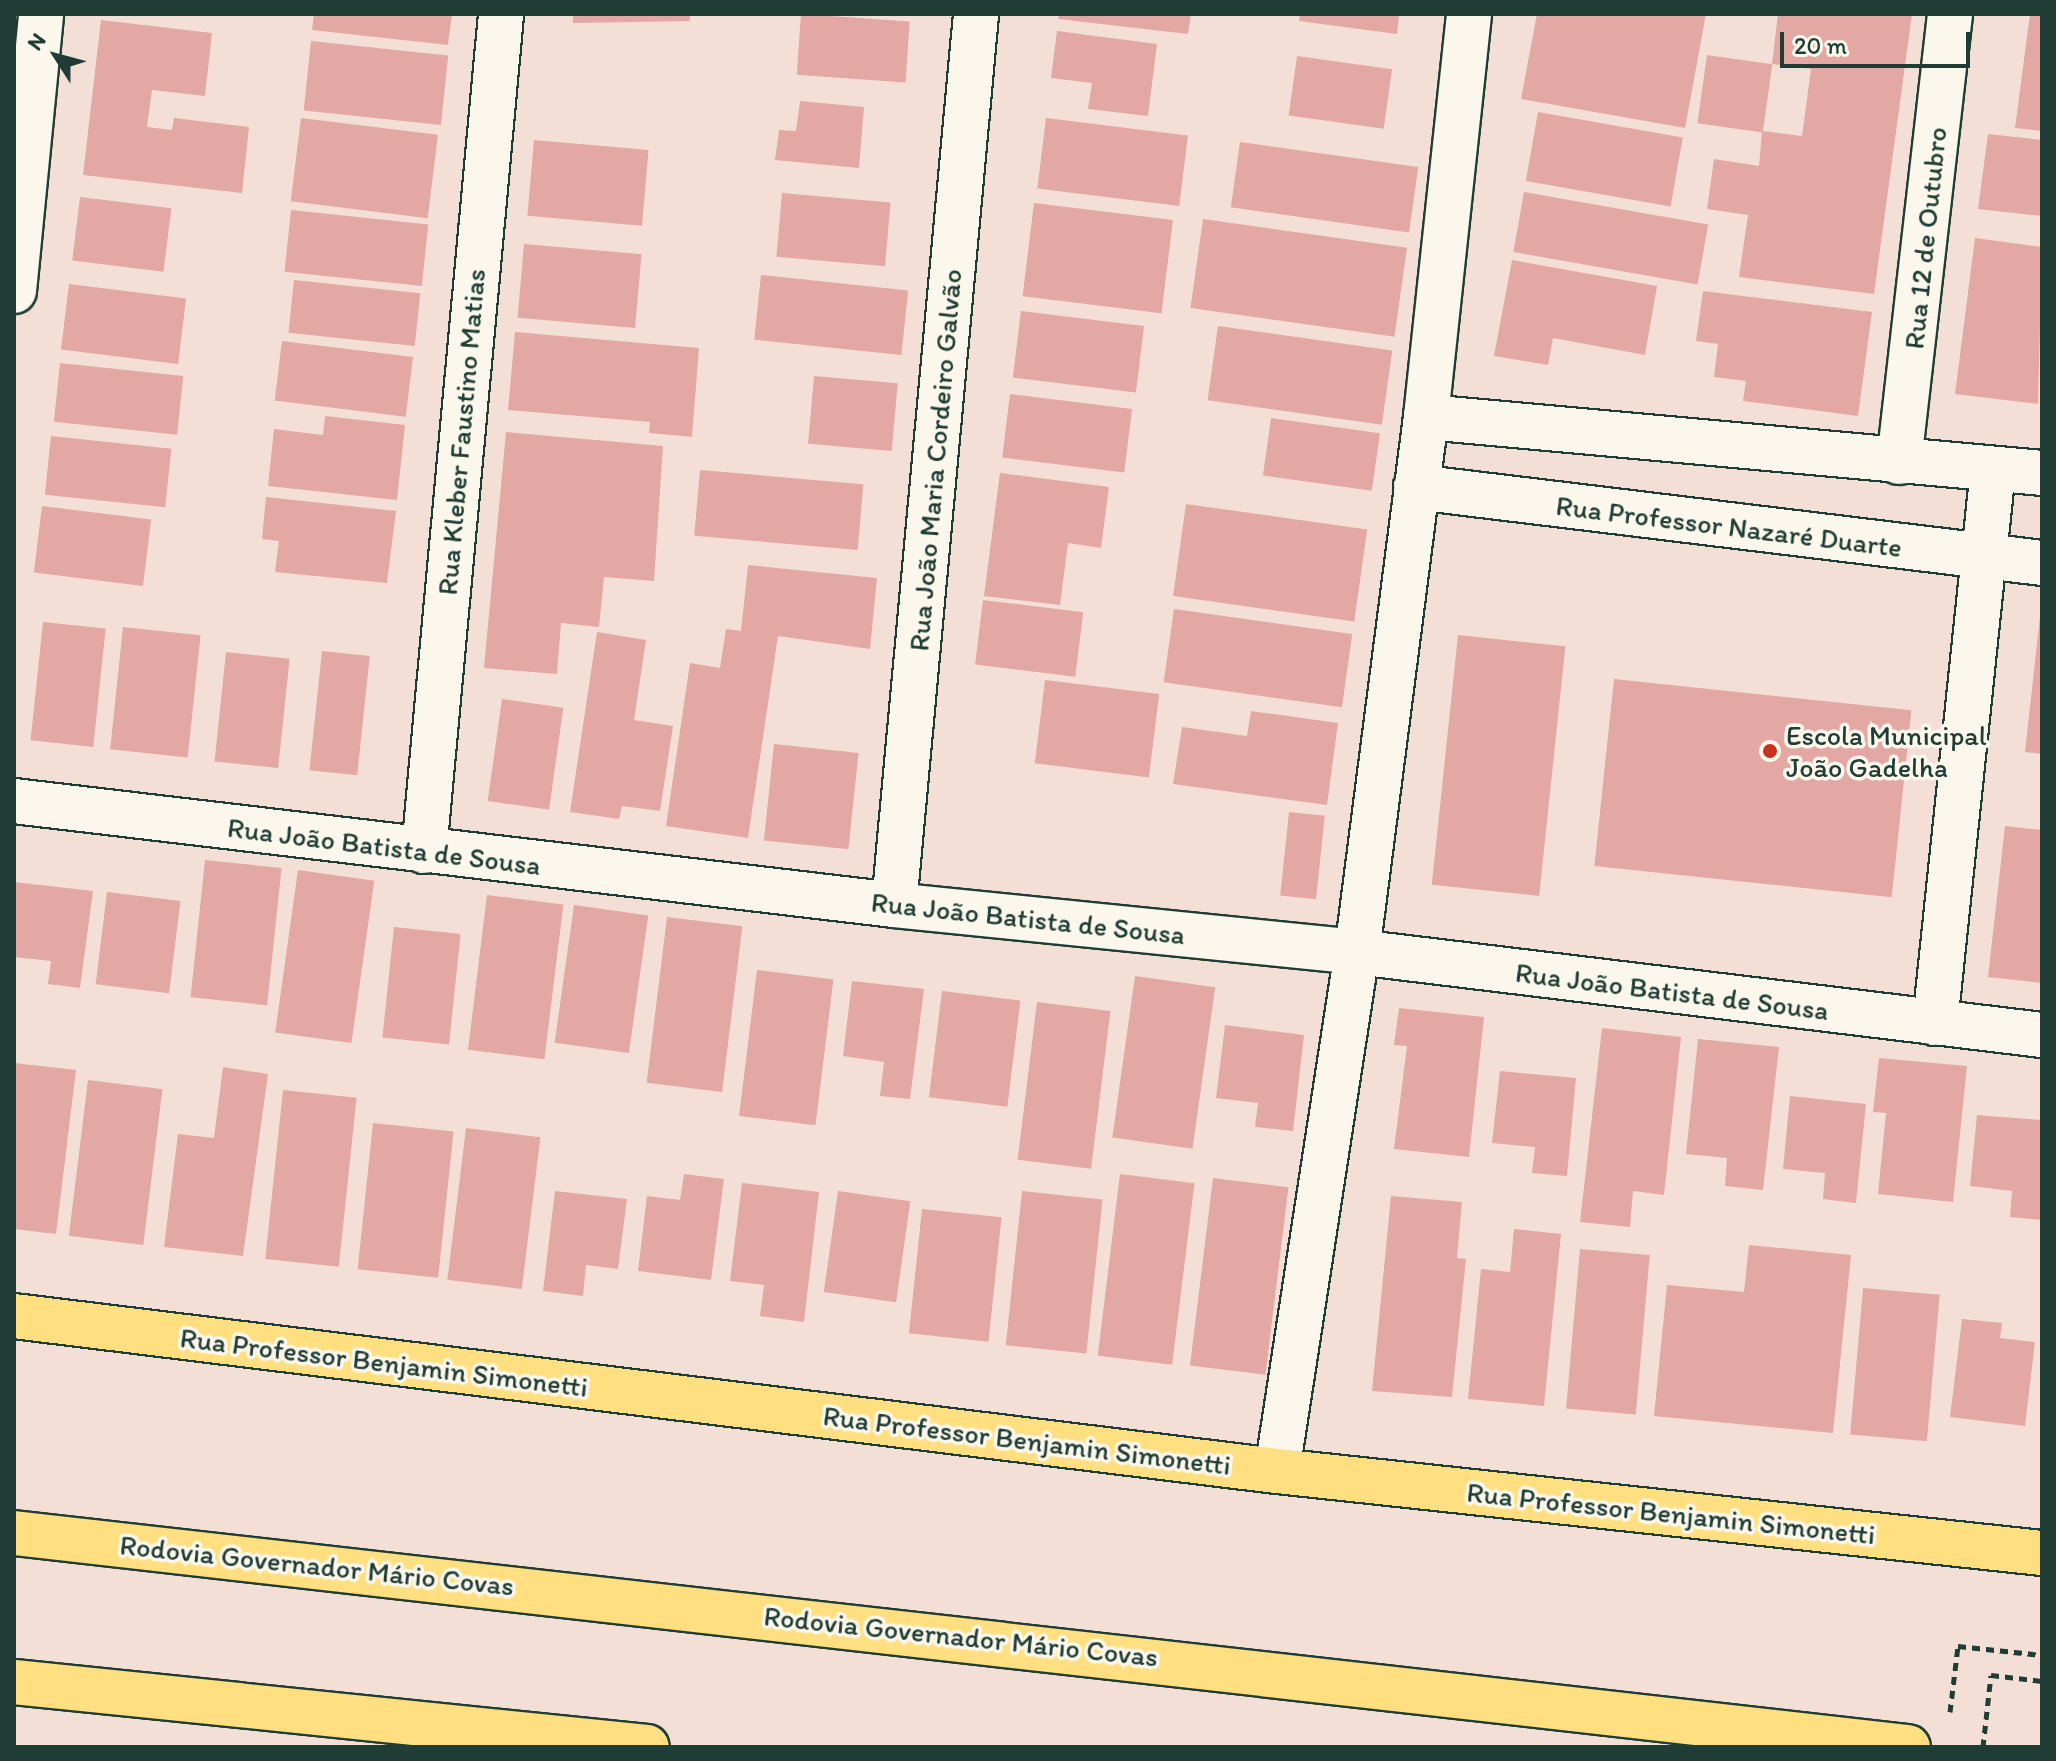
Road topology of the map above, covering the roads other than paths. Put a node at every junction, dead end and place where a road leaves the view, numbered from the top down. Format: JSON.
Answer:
{"nodes":[{"id":1,"x":41,"y":14,"type":"edge"},
{"id":2,"x":501,"y":14,"type":"edge"},
{"id":3,"x":976,"y":14,"type":"edge"},
{"id":4,"x":1469,"y":14,"type":"edge"},
{"id":5,"x":1950,"y":14,"type":"edge"},
{"id":6,"x":14,"y":291,"type":"edge"},
{"id":7,"x":1426,"y":417,"type":"junction"},
{"id":8,"x":1899,"y":462,"type":"junction"},
{"id":9,"x":1993,"y":469,"type":"junction"},
{"id":10,"x":2042,"y":473,"type":"edge"},
{"id":11,"x":1416,"y":487,"type":"junction"},
{"id":12,"x":1983,"y":557,"type":"junction"},
{"id":13,"x":2042,"y":563,"type":"edge"},
{"id":14,"x":14,"y":801,"type":"edge"},
{"id":15,"x":424,"y":851,"type":"junction"},
{"id":16,"x":894,"y":905,"type":"junction"},
{"id":17,"x":1357,"y":952,"type":"junction"},
{"id":18,"x":1935,"y":1023,"type":"junction"},
{"id":19,"x":2042,"y":1035,"type":"edge"},
{"id":20,"x":14,"y":1316,"type":"edge"},
{"id":21,"x":1277,"y":1471,"type":"junction"},
{"id":22,"x":14,"y":1533,"type":"edge"},
{"id":23,"x":2042,"y":1553,"type":"edge"},
{"id":24,"x":14,"y":1682,"type":"edge"},
{"id":25,"x":647,"y":1747,"type":"edge"},
{"id":26,"x":1908,"y":1747,"type":"edge"}],
"edges":[{"from":1,"to":6,"type":"street"},
{"from":2,"to":15,"type":"street","name":"Rua Kleber Faustino Matias"},
{"from":3,"to":16,"type":"street","name":"Rua João Maria Cordeiro Galvão"},
{"from":4,"to":7,"type":"street"},
{"from":5,"to":8,"type":"street","name":"Rua 12 de Outubro"},
{"from":7,"to":8,"type":"street"},
{"from":7,"to":11,"type":"street"},
{"from":8,"to":9,"type":"street"},
{"from":9,"to":10,"type":"street"},
{"from":9,"to":12,"type":"street"},
{"from":11,"to":12,"type":"street","name":"Rua Professor Nazaré Duarte"},
{"from":11,"to":17,"type":"street"},
{"from":12,"to":13,"type":"street","name":"Rua Professor Nazaré Duarte"},
{"from":12,"to":18,"type":"street"},
{"from":14,"to":15,"type":"street","name":"Rua João Batista de Sousa"},
{"from":15,"to":16,"type":"street","name":"Rua João Batista de Sousa"},
{"from":16,"to":17,"type":"street","name":"Rua João Batista de Sousa"},
{"from":17,"to":18,"type":"street","name":"Rua João Batista de Sousa"},
{"from":17,"to":21,"type":"street"},
{"from":18,"to":19,"type":"street","name":"Rua João Batista de Sousa"},
{"from":20,"to":21,"type":"main road","name":"Rua Professor Benjamin Simonetti"},
{"from":21,"to":23,"type":"main road","name":"Rua Professor Benjamin Simonetti"},
{"from":22,"to":26,"type":"main road","name":"Rodovia Governador Mário Covas"},
{"from":24,"to":25,"type":"main road"}]}
